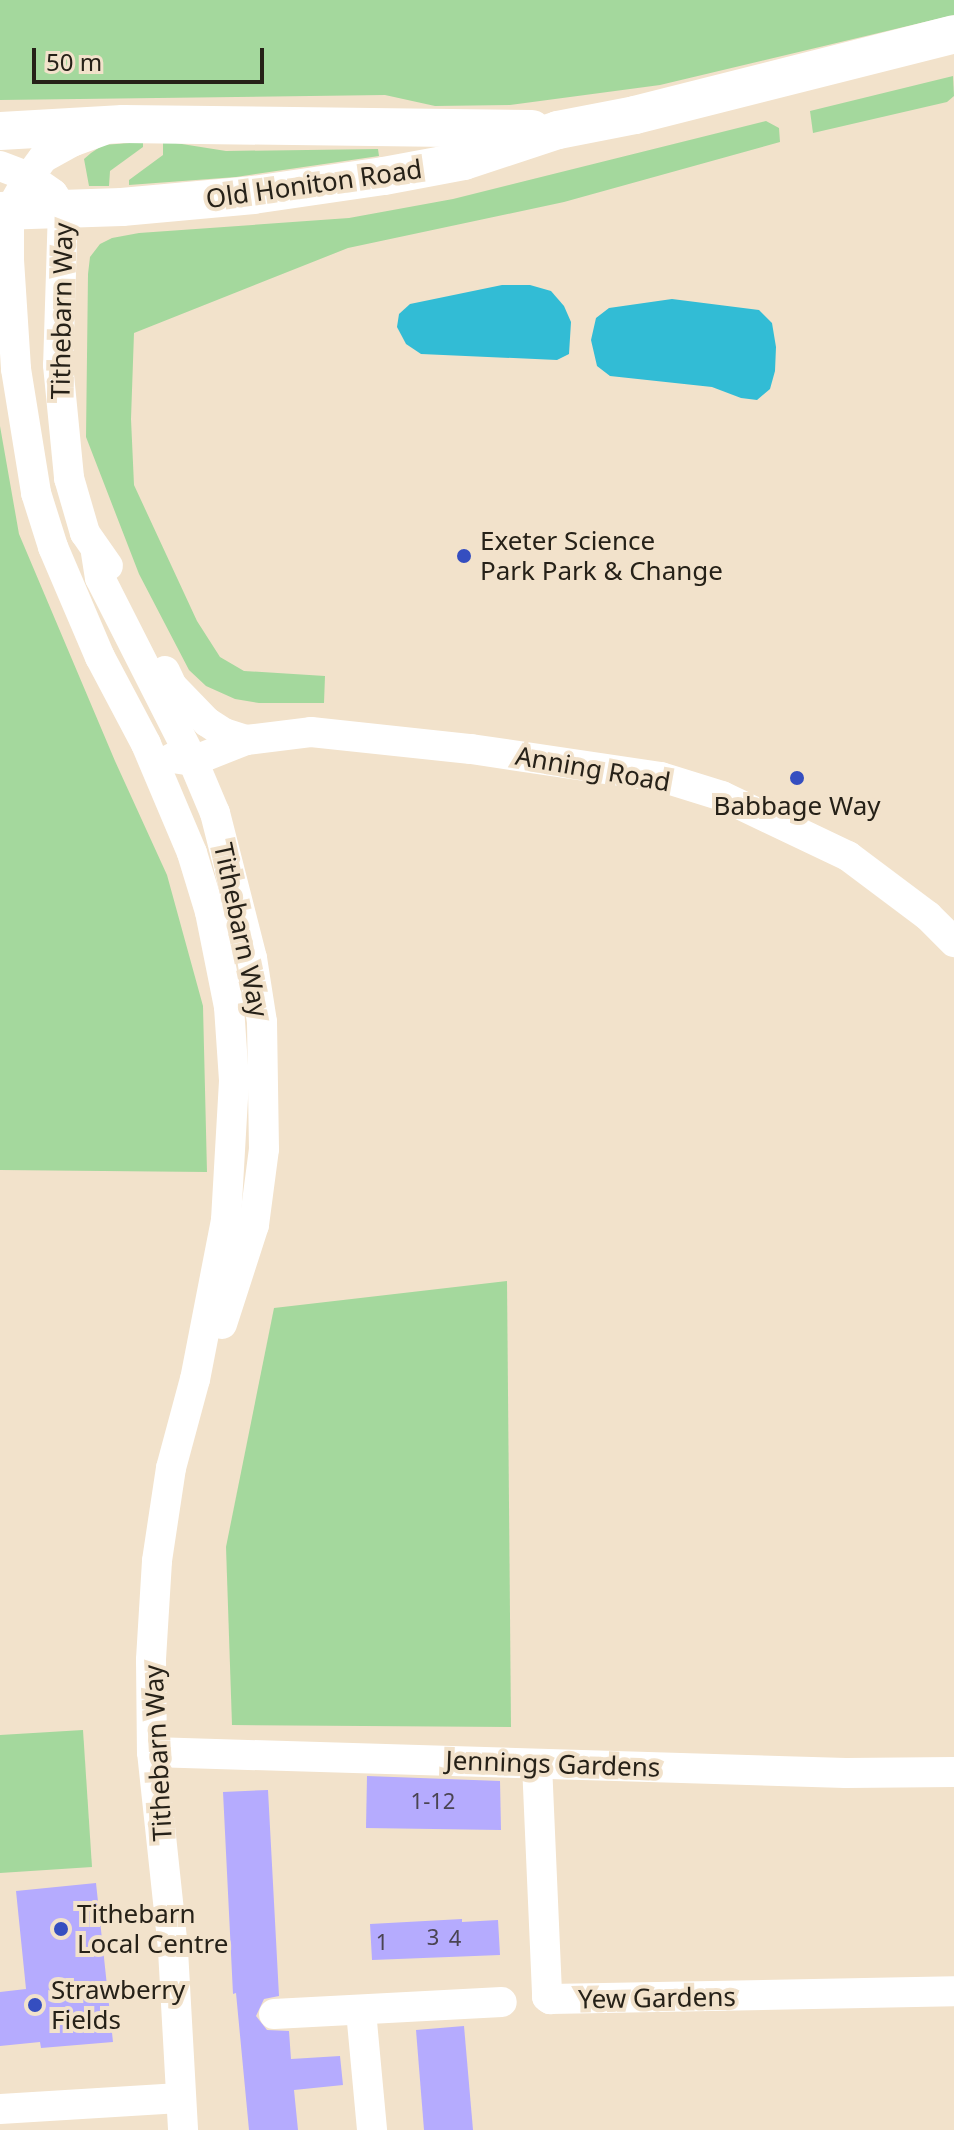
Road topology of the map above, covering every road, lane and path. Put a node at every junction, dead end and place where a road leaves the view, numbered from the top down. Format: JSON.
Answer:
{"nodes":[{"id":1,"x":954,"y":34,"type":"edge"},
{"id":2,"x":123,"y":124,"type":"junction"},
{"id":3,"x":558,"y":130,"type":"junction"},
{"id":4,"x":0,"y":131,"type":"edge"},
{"id":5,"x":0,"y":166,"type":"edge"},
{"id":6,"x":29,"y":177,"type":"junction"},
{"id":7,"x":63,"y":209,"type":"junction"},
{"id":8,"x":5,"y":211,"type":"edge"},
{"id":9,"x":96,"y":553,"type":"junction"},
{"id":10,"x":246,"y":740,"type":"junction"},
{"id":11,"x":146,"y":744,"type":"junction"},
{"id":12,"x":193,"y":761,"type":"junction"},
{"id":13,"x":192,"y":853,"type":"junction"},
{"id":14,"x":954,"y":942,"type":"edge"},
{"id":15,"x":195,"y":1379,"type":"junction"},
{"id":16,"x":152,"y":1752,"type":"junction"},
{"id":17,"x":537,"y":1764,"type":"junction"},
{"id":18,"x":954,"y":1772,"type":"edge"},
{"id":19,"x":954,"y":1991,"type":"edge"},
{"id":20,"x":502,"y":2002,"type":"dead end"},
{"id":21,"x":361,"y":2011,"type":"junction"},
{"id":22,"x":274,"y":2014,"type":"dead end"},
{"id":23,"x":180,"y":2098,"type":"junction"},
{"id":24,"x":0,"y":2109,"type":"edge"},
{"id":25,"x":183,"y":2130,"type":"edge"},
{"id":26,"x":372,"y":2130,"type":"edge"}],
"edges":[{"from":1,"to":3,"type":"street","name":"Old Honiton Road"},
{"from":2,"to":3,"type":"street","name":"Old Honiton Road"},
{"from":2,"to":4,"type":"street","name":"Old Honiton Road"},
{"from":2,"to":6,"type":"street","name":"Old Honiton Road"},
{"from":3,"to":7,"type":"street","name":"Old Honiton Road"},
{"from":5,"to":6,"type":"street"},
{"from":6,"to":7,"type":"street"},
{"from":6,"to":8,"type":"street","name":"Old Honiton Road"},
{"from":7,"to":8,"type":"street","name":"Old Honiton Road"},
{"from":7,"to":9,"type":"street","name":"Tithebarn Way"},
{"from":8,"to":11,"type":"street","name":"Tithebarn Way"},
{"from":9,"to":10,"type":"street","name":"Tithebarn Way"},
{"from":9,"to":12,"type":"street","name":"Tithebarn Way"},
{"from":10,"to":12,"type":"street","name":"Anning Road"},
{"from":10,"to":14,"type":"street","name":"Anning Road"},
{"from":11,"to":12,"type":"street"},
{"from":11,"to":13,"type":"street","name":"Tithebarn Way"},
{"from":12,"to":13,"type":"street","name":"Tithebarn Way"},
{"from":12,"to":15,"type":"street","name":"Tithebarn Way"},
{"from":13,"to":15,"type":"street","name":"Tithebarn Way"},
{"from":15,"to":16,"type":"street","name":"Tithebarn Way"},
{"from":16,"to":17,"type":"street","name":"Jennings Gardens"},
{"from":16,"to":23,"type":"street","name":"Tithebarn Way"},
{"from":17,"to":18,"type":"street","name":"Jennings Gardens"},
{"from":17,"to":19,"type":"street","name":"Yew Gardens"},
{"from":20,"to":21,"type":"street"},
{"from":21,"to":22,"type":"street"},
{"from":21,"to":26,"type":"street"},
{"from":23,"to":24,"type":"street"},
{"from":23,"to":25,"type":"street","name":"Tithebarn Way"}]}
